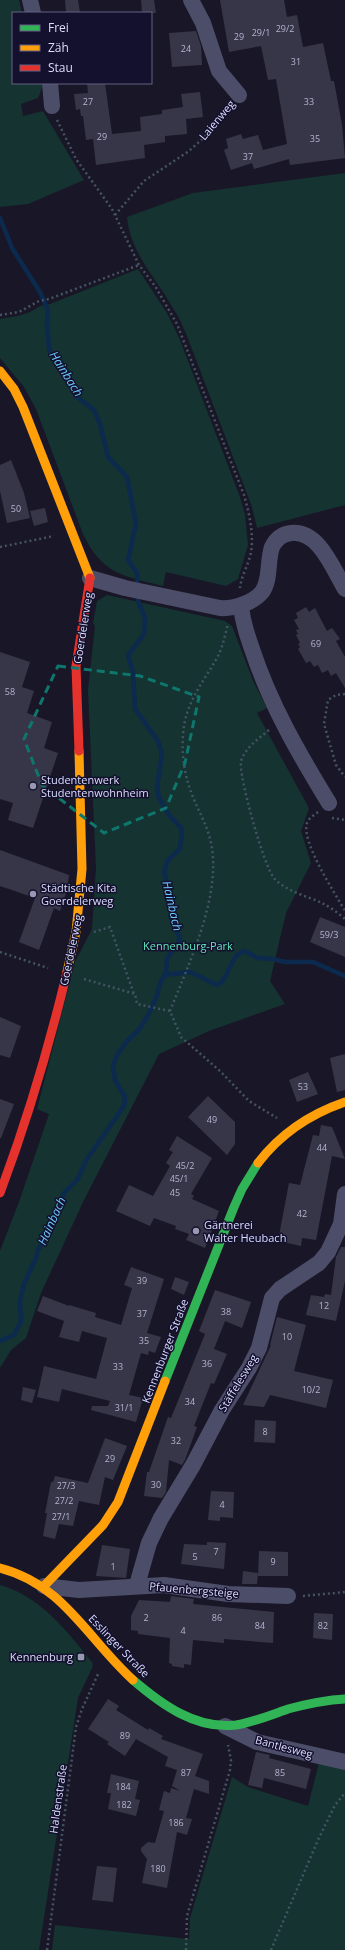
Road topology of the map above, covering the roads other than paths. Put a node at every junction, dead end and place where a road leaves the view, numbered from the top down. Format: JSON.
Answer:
{"nodes":[{"id":1,"x":30,"y":0,"type":"edge"},
{"id":2,"x":191,"y":0,"type":"edge"},
{"id":3,"x":33,"y":12,"type":"edge"},
{"id":4,"x":50,"y":84,"type":"edge"},
{"id":5,"x":239,"y":96,"type":"road end"},
{"id":6,"x":52,"y":106,"type":"road end"},
{"id":7,"x":0,"y":371,"type":"edge"},
{"id":8,"x":90,"y":578,"type":"junction"},
{"id":9,"x":345,"y":589,"type":"edge"},
{"id":10,"x":236,"y":607,"type":"junction"},
{"id":11,"x":329,"y":803,"type":"road end"},
{"id":12,"x":345,"y":1102,"type":"edge"},
{"id":13,"x":0,"y":1193,"type":"edge"},
{"id":14,"x":345,"y":1194,"type":"edge"},
{"id":15,"x":0,"y":1568,"type":"edge"},
{"id":16,"x":137,"y":1585,"type":"junction"},
{"id":17,"x":44,"y":1586,"type":"junction"},
{"id":18,"x":288,"y":1596,"type":"road end"},
{"id":19,"x":345,"y":1699,"type":"edge"},
{"id":20,"x":225,"y":1726,"type":"junction"},
{"id":21,"x":345,"y":1762,"type":"edge"}],
"edges":[{"from":1,"to":3,"type":"street"},
{"from":2,"to":5,"type":"street","name":"Laienweg"},
{"from":4,"to":6,"type":"street"},
{"from":7,"to":8,"type":"street","name":"Goerdelerweg"},
{"from":8,"to":10,"type":"street","name":"Goerdelerweg"},
{"from":8,"to":13,"type":"street","name":"Goerdelerweg"},
{"from":9,"to":10,"type":"street"},
{"from":10,"to":11,"type":"street"},
{"from":12,"to":17,"type":"street","name":"Kennenburger Straße"},
{"from":14,"to":16,"type":"street","name":"Stäffelesweg"},
{"from":15,"to":17,"type":"street"},
{"from":16,"to":17,"type":"street","name":"Pfauenbergsteige"},
{"from":16,"to":18,"type":"street","name":"Pfauenbergsteige"},
{"from":17,"to":20,"type":"street","name":"Esslinger Straße"},
{"from":19,"to":20,"type":"street","name":"Esslinger Straße"},
{"from":20,"to":21,"type":"street","name":"Bantlesweg"}]}
